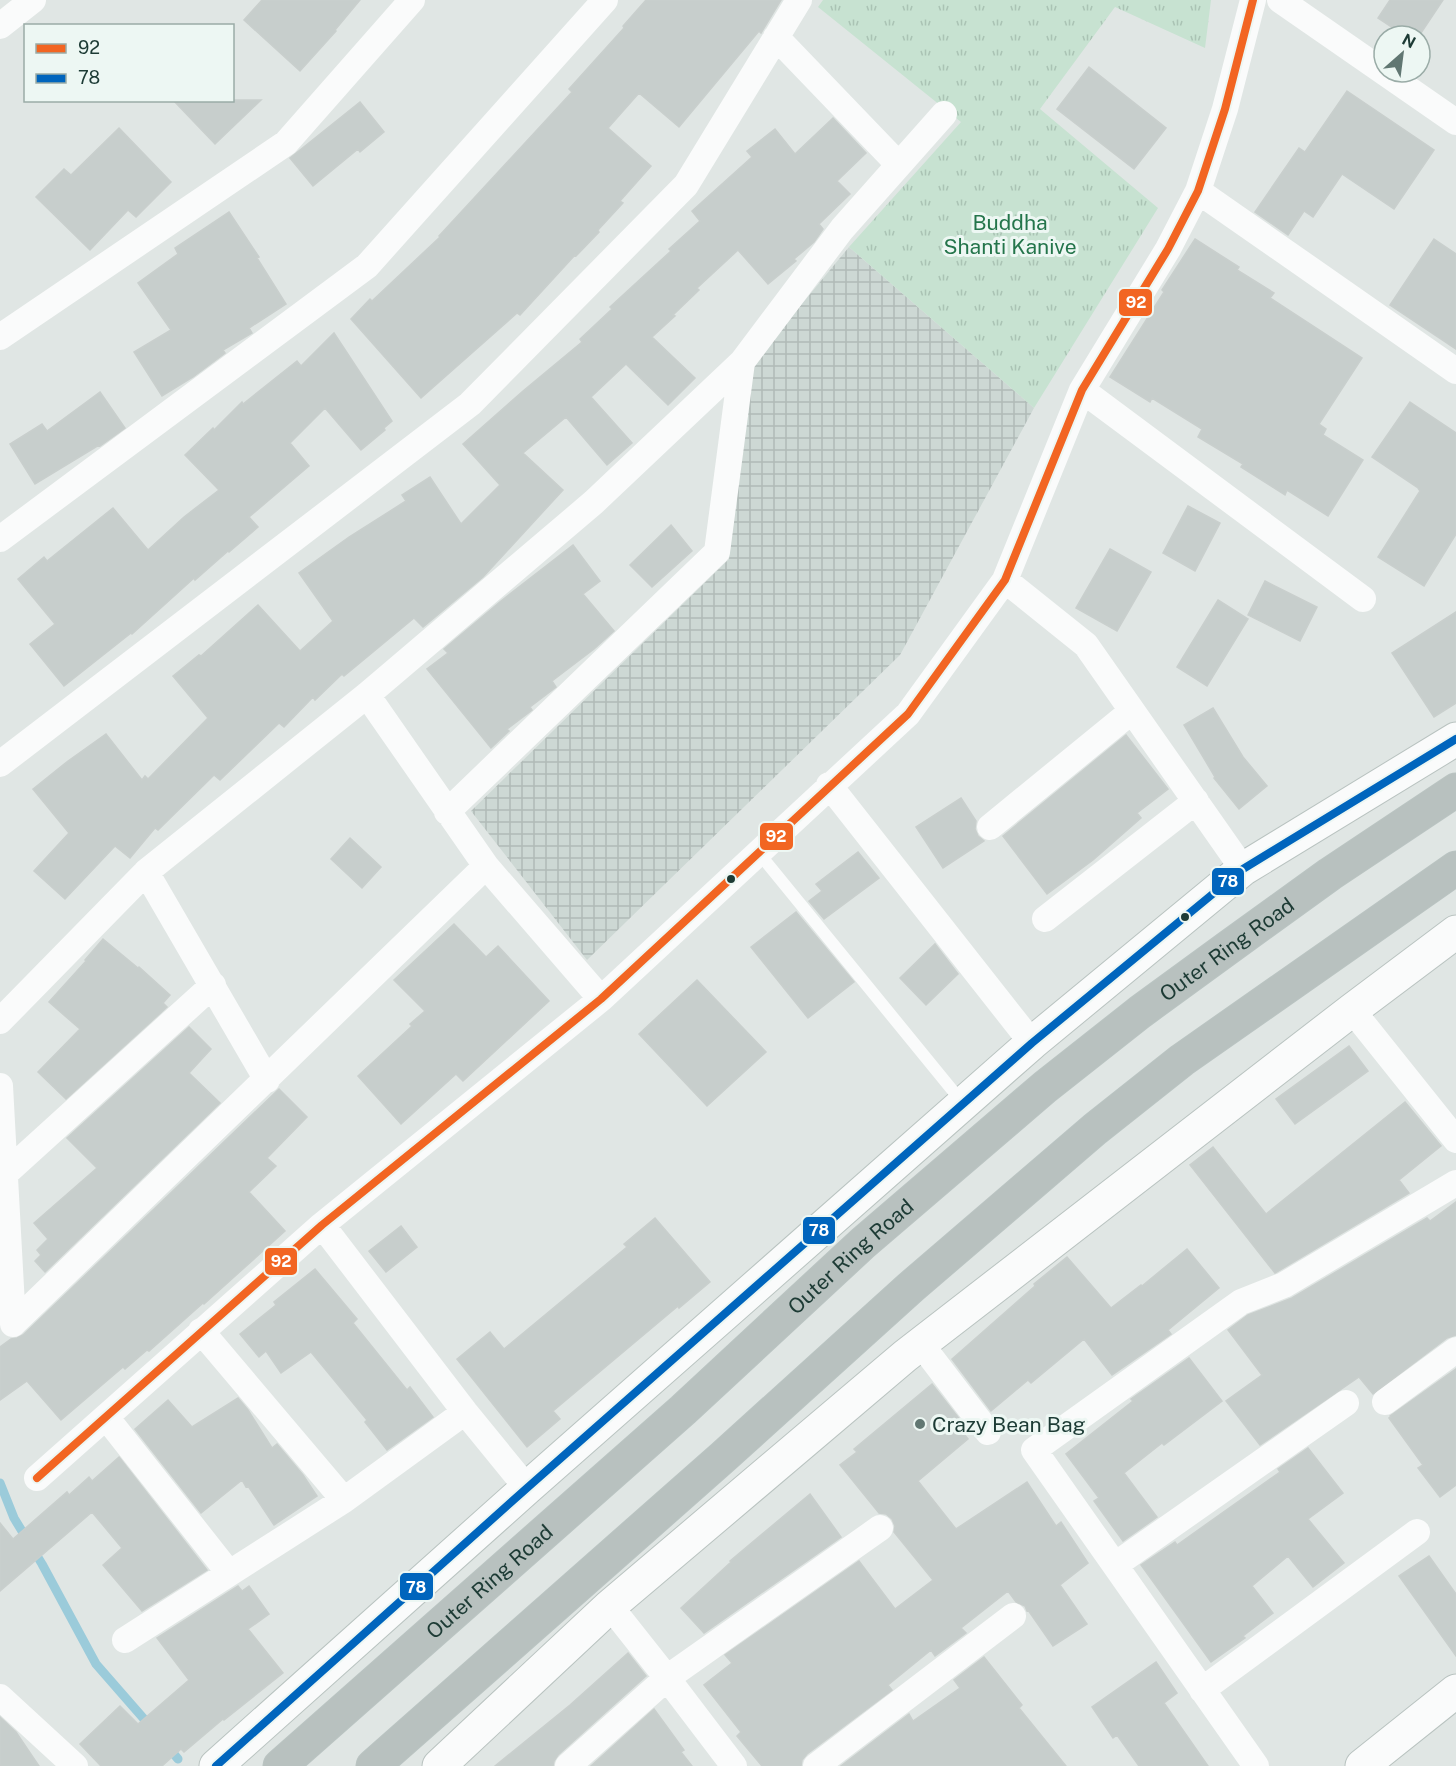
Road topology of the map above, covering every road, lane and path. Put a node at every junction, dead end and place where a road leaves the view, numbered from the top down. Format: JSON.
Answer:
{"nodes":[{"id":1,"x":33,"y":0,"type":"edge"},
{"id":2,"x":412,"y":0,"type":"edge"},
{"id":3,"x":605,"y":0,"type":"edge"},
{"id":4,"x":799,"y":0,"type":"edge"},
{"id":5,"x":1253,"y":0,"type":"edge"},
{"id":6,"x":1280,"y":0,"type":"edge"},
{"id":7,"x":0,"y":27,"type":"edge"},
{"id":8,"x":776,"y":37,"type":"junction"},
{"id":9,"x":944,"y":114,"type":"dead end"},
{"id":10,"x":1456,"y":122,"type":"edge"},
{"id":11,"x":899,"y":165,"type":"junction"},
{"id":12,"x":1198,"y":191,"type":"junction"},
{"id":13,"x":0,"y":337,"type":"edge"},
{"id":14,"x":742,"y":362,"type":"junction"},
{"id":15,"x":1456,"y":371,"type":"edge"},
{"id":16,"x":1082,"y":390,"type":"junction"},
{"id":17,"x":0,"y":539,"type":"edge"},
{"id":18,"x":1005,"y":580,"type":"junction"},
{"id":19,"x":1363,"y":598,"type":"dead end"},
{"id":20,"x":367,"y":695,"type":"junction"},
{"id":21,"x":1132,"y":711,"type":"junction"},
{"id":22,"x":1456,"y":739,"type":"edge"},
{"id":23,"x":0,"y":764,"type":"edge"},
{"id":24,"x":829,"y":785,"type":"junction"},
{"id":25,"x":1456,"y":790,"type":"edge"},
{"id":26,"x":1196,"y":801,"type":"junction"},
{"id":27,"x":447,"y":812,"type":"junction"},
{"id":28,"x":990,"y":827,"type":"dead end"},
{"id":29,"x":758,"y":852,"type":"junction"},
{"id":30,"x":486,"y":866,"type":"junction"},
{"id":31,"x":1456,"y":868,"type":"edge"},
{"id":32,"x":1244,"y":869,"type":"junction"},
{"id":33,"x":146,"y":872,"type":"junction"},
{"id":34,"x":1045,"y":919,"type":"dead end"},
{"id":35,"x":1456,"y":932,"type":"edge"},
{"id":36,"x":213,"y":985,"type":"junction"},
{"id":37,"x":601,"y":999,"type":"junction"},
{"id":38,"x":1352,"y":1010,"type":"junction"},
{"id":39,"x":0,"y":1021,"type":"edge"},
{"id":40,"x":1032,"y":1043,"type":"junction"},
{"id":41,"x":267,"y":1080,"type":"junction"},
{"id":42,"x":0,"y":1086,"type":"edge"},
{"id":43,"x":964,"y":1103,"type":"junction"},
{"id":44,"x":1456,"y":1140,"type":"edge"},
{"id":45,"x":5,"y":1174,"type":"junction"},
{"id":46,"x":1456,"y":1183,"type":"edge"},
{"id":47,"x":322,"y":1225,"type":"junction"},
{"id":48,"x":201,"y":1331,"type":"junction"},
{"id":49,"x":921,"y":1344,"type":"junction"},
{"id":50,"x":1456,"y":1350,"type":"edge"},
{"id":51,"x":1385,"y":1402,"type":"dead end"},
{"id":52,"x":1346,"y":1403,"type":"dead end"},
{"id":53,"x":465,"y":1412,"type":"junction"},
{"id":54,"x":106,"y":1417,"type":"junction"},
{"id":55,"x":988,"y":1432,"type":"dead end"},
{"id":56,"x":37,"y":1478,"type":"dead end"},
{"id":57,"x":527,"y":1488,"type":"junction"},
{"id":58,"x":344,"y":1500,"type":"junction"},
{"id":59,"x":880,"y":1528,"type":"dead end"},
{"id":60,"x":1417,"y":1532,"type":"dead end"},
{"id":61,"x":1115,"y":1565,"type":"junction"},
{"id":62,"x":229,"y":1573,"type":"junction"},
{"id":63,"x":610,"y":1606,"type":"junction"},
{"id":64,"x":1013,"y":1616,"type":"dead end"},
{"id":65,"x":125,"y":1640,"type":"dead end"},
{"id":66,"x":667,"y":1678,"type":"junction"},
{"id":67,"x":1202,"y":1690,"type":"junction"},
{"id":68,"x":1456,"y":1691,"type":"edge"},
{"id":69,"x":0,"y":1697,"type":"edge"},
{"id":70,"x":75,"y":1766,"type":"edge"},
{"id":71,"x":216,"y":1766,"type":"edge"},
{"id":72,"x":280,"y":1766,"type":"edge"},
{"id":73,"x":373,"y":1766,"type":"edge"},
{"id":74,"x":439,"y":1766,"type":"edge"},
{"id":75,"x":568,"y":1766,"type":"edge"},
{"id":76,"x":734,"y":1766,"type":"edge"},
{"id":77,"x":816,"y":1766,"type":"edge"},
{"id":78,"x":1256,"y":1766,"type":"edge"},
{"id":79,"x":1362,"y":1766,"type":"edge"}],
"edges":[{"from":1,"to":7,"type":"street"},
{"from":2,"to":13,"type":"street"},
{"from":3,"to":17,"type":"street"},
{"from":4,"to":8,"type":"street"},
{"from":5,"to":12,"type":"street"},
{"from":6,"to":10,"type":"street"},
{"from":8,"to":11,"type":"street"},
{"from":8,"to":23,"type":"street"},
{"from":9,"to":11,"type":"street"},
{"from":11,"to":14,"type":"street"},
{"from":12,"to":15,"type":"street"},
{"from":12,"to":16,"type":"street"},
{"from":14,"to":20,"type":"street"},
{"from":14,"to":27,"type":"street"},
{"from":16,"to":18,"type":"street"},
{"from":16,"to":19,"type":"street"},
{"from":18,"to":21,"type":"street"},
{"from":18,"to":24,"type":"street"},
{"from":20,"to":27,"type":"street"},
{"from":20,"to":33,"type":"street"},
{"from":21,"to":26,"type":"street"},
{"from":21,"to":28,"type":"street"},
{"from":22,"to":32,"type":"street"},
{"from":24,"to":29,"type":"street"},
{"from":24,"to":40,"type":"street"},
{"from":25,"to":72,"type":"highway","name":"Outer Ring Road"},
{"from":26,"to":32,"type":"street"},
{"from":26,"to":34,"type":"street"},
{"from":27,"to":30,"type":"street"},
{"from":29,"to":37,"type":"street"},
{"from":29,"to":43,"type":"lane"},
{"from":30,"to":37,"type":"street"},
{"from":30,"to":41,"type":"street"},
{"from":31,"to":73,"type":"highway"},
{"from":32,"to":40,"type":"street"},
{"from":33,"to":36,"type":"street"},
{"from":33,"to":39,"type":"street"},
{"from":35,"to":38,"type":"street"},
{"from":36,"to":41,"type":"street"},
{"from":36,"to":45,"type":"street"},
{"from":37,"to":47,"type":"street"},
{"from":38,"to":44,"type":"street"},
{"from":38,"to":49,"type":"street"},
{"from":40,"to":43,"type":"street"},
{"from":41,"to":45,"type":"street"},
{"from":42,"to":45,"type":"street"},
{"from":43,"to":57,"type":"street"},
{"from":46,"to":61,"type":"street"},
{"from":47,"to":48,"type":"street"},
{"from":47,"to":53,"type":"street"},
{"from":48,"to":54,"type":"street"},
{"from":48,"to":58,"type":"street"},
{"from":49,"to":55,"type":"street"},
{"from":49,"to":63,"type":"street"},
{"from":50,"to":51,"type":"street"},
{"from":52,"to":61,"type":"street"},
{"from":53,"to":57,"type":"street"},
{"from":53,"to":58,"type":"street"},
{"from":54,"to":56,"type":"street"},
{"from":54,"to":62,"type":"street"},
{"from":57,"to":71,"type":"street"},
{"from":58,"to":62,"type":"street"},
{"from":59,"to":66,"type":"street"},
{"from":60,"to":67,"type":"street"},
{"from":61,"to":67,"type":"street"},
{"from":62,"to":65,"type":"street"},
{"from":63,"to":66,"type":"street"},
{"from":63,"to":74,"type":"street"},
{"from":64,"to":77,"type":"street"},
{"from":66,"to":75,"type":"street"},
{"from":66,"to":76,"type":"street"},
{"from":67,"to":78,"type":"street"},
{"from":68,"to":79,"type":"street"},
{"from":69,"to":70,"type":"street"}]}
